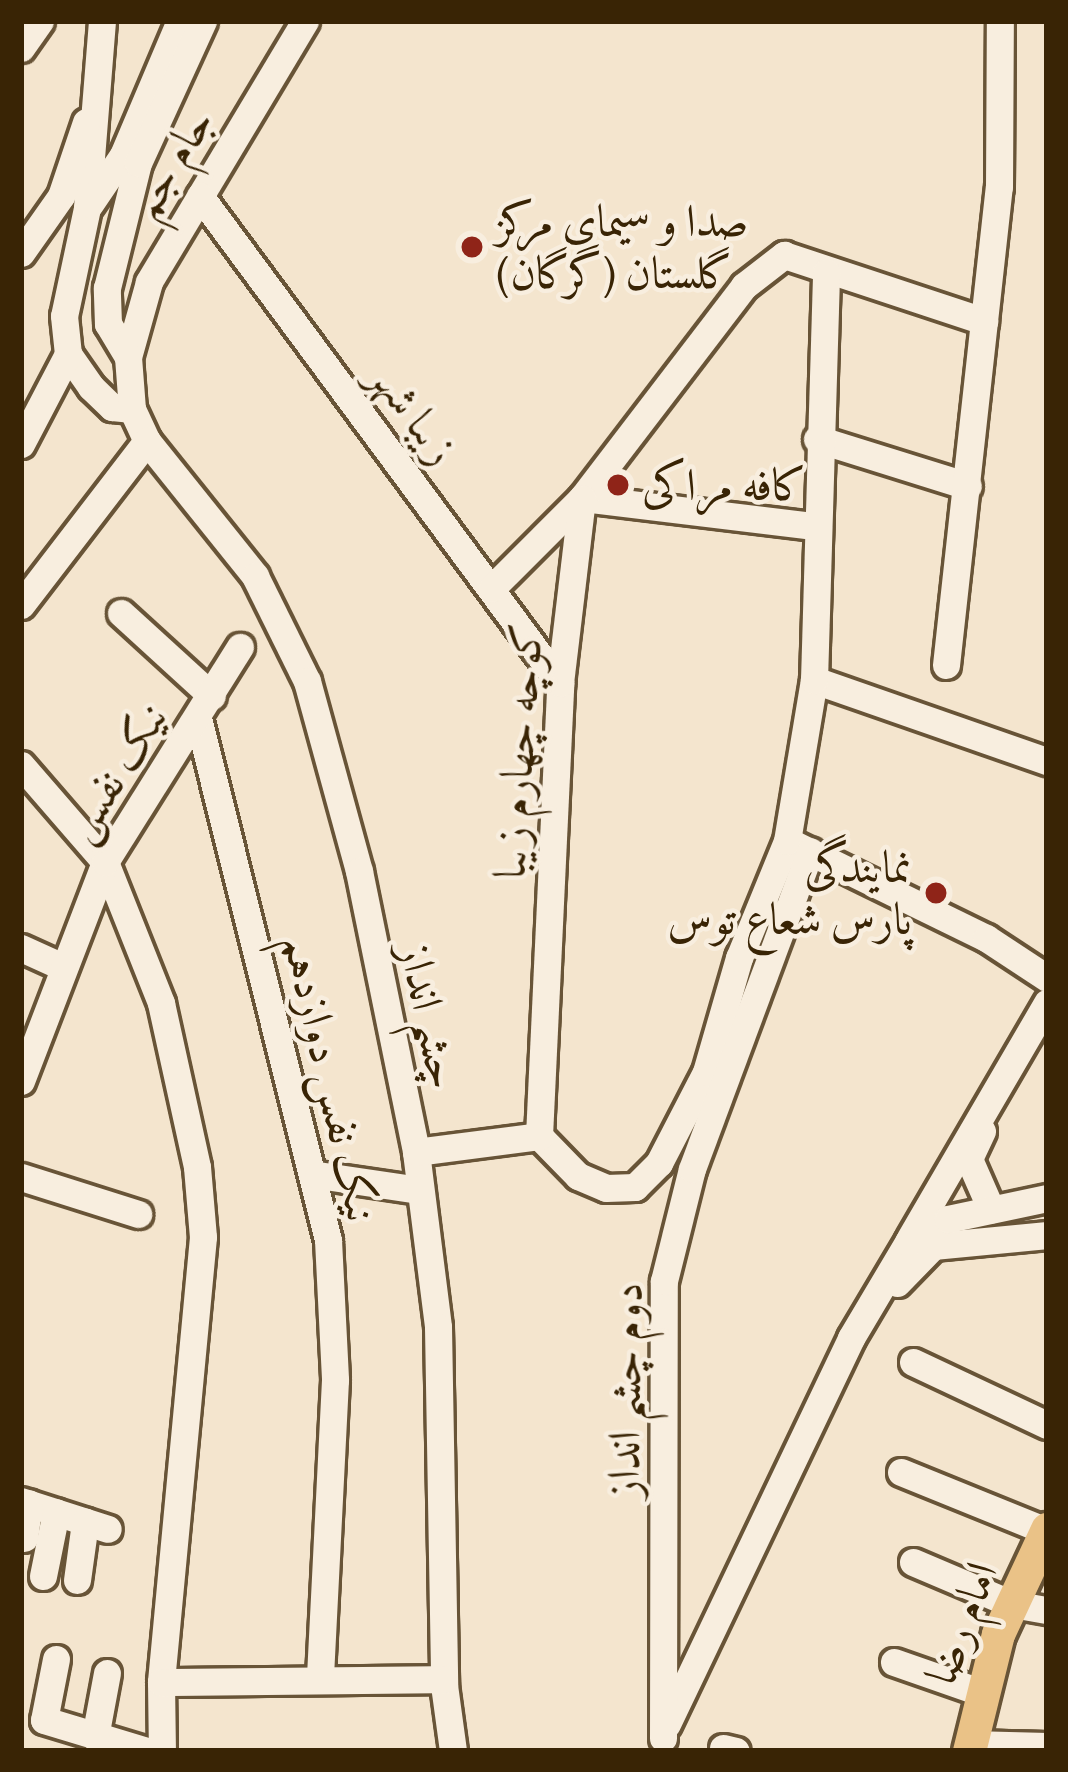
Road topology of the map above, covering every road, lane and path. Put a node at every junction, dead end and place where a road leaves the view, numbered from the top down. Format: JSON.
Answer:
{"nodes":[{"id":1,"x":40,"y":21,"type":"edge"},
{"id":2,"x":102,"y":21,"type":"edge"},
{"id":3,"x":181,"y":21,"type":"edge"},
{"id":4,"x":203,"y":21,"type":"edge"},
{"id":5,"x":305,"y":21,"type":"edge"},
{"id":6,"x":1000,"y":21,"type":"edge"},
{"id":7,"x":21,"y":48,"type":"edge"},
{"id":8,"x":100,"y":84,"type":"junction"},
{"id":9,"x":200,"y":196,"type":"junction"},
{"id":10,"x":87,"y":208,"type":"junction"},
{"id":11,"x":21,"y":253,"type":"edge"},
{"id":12,"x":826,"y":272,"type":"junction"},
{"id":13,"x":984,"y":322,"type":"junction"},
{"id":14,"x":68,"y":354,"type":"junction"},
{"id":15,"x":128,"y":356,"type":"junction"},
{"id":16,"x":132,"y":409,"type":"junction"},
{"id":17,"x":817,"y":439,"type":"junction"},
{"id":18,"x":147,"y":441,"type":"junction"},
{"id":19,"x":21,"y":444,"type":"edge"},
{"id":20,"x":968,"y":486,"type":"junction"},
{"id":21,"x":582,"y":498,"type":"junction"},
{"id":22,"x":815,"y":526,"type":"junction"},
{"id":23,"x":492,"y":588,"type":"junction"},
{"id":24,"x":21,"y":605,"type":"edge"},
{"id":25,"x":122,"y":613,"type":"dead end"},
{"id":26,"x":240,"y":647,"type":"dead end"},
{"id":27,"x":946,"y":665,"type":"dead end"},
{"id":28,"x":814,"y":680,"type":"junction"},
{"id":29,"x":560,"y":682,"type":"junction"},
{"id":30,"x":205,"y":707,"type":"junction"},
{"id":31,"x":1047,"y":760,"type":"edge"},
{"id":32,"x":21,"y":765,"type":"edge"},
{"id":33,"x":798,"y":846,"type":"junction"},
{"id":34,"x":105,"y":862,"type":"junction"},
{"id":35,"x":21,"y":948,"type":"edge"},
{"id":36,"x":63,"y":967,"type":"junction"},
{"id":37,"x":1047,"y":978,"type":"edge"},
{"id":38,"x":1047,"y":1004,"type":"edge"},
{"id":39,"x":29,"y":1063,"type":"edge"},
{"id":40,"x":1004,"y":1077,"type":"junction"},
{"id":41,"x":539,"y":1136,"type":"junction"},
{"id":42,"x":416,"y":1152,"type":"junction"},
{"id":43,"x":318,"y":1175,"type":"junction"},
{"id":44,"x":21,"y":1177,"type":"edge"},
{"id":45,"x":420,"y":1190,"type":"junction"},
{"id":46,"x":1047,"y":1198,"type":"edge"},
{"id":47,"x":991,"y":1209,"type":"junction"},
{"id":48,"x":138,"y":1214,"type":"dead end"},
{"id":49,"x":1047,"y":1235,"type":"edge"},
{"id":50,"x":908,"y":1242,"type":"junction"},
{"id":51,"x":913,"y":1362,"type":"dead end"},
{"id":52,"x":827,"y":1392,"type":"junction"},
{"id":53,"x":1047,"y":1425,"type":"edge"},
{"id":54,"x":901,"y":1472,"type":"dead end"},
{"id":55,"x":35,"y":1505,"type":"edge"},
{"id":56,"x":1047,"y":1530,"type":"edge"},
{"id":57,"x":24,"y":1538,"type":"dead end"},
{"id":58,"x":913,"y":1562,"type":"dead end"},
{"id":59,"x":43,"y":1576,"type":"dead end"},
{"id":60,"x":77,"y":1580,"type":"dead end"},
{"id":61,"x":1012,"y":1604,"type":"junction"},
{"id":62,"x":1047,"y":1610,"type":"edge"},
{"id":63,"x":56,"y":1659,"type":"dead end"},
{"id":64,"x":894,"y":1662,"type":"dead end"},
{"id":65,"x":106,"y":1673,"type":"dead end"},
{"id":66,"x":444,"y":1679,"type":"junction"},
{"id":67,"x":320,"y":1680,"type":"junction"},
{"id":68,"x":160,"y":1682,"type":"junction"},
{"id":69,"x":980,"y":1692,"type":"junction"},
{"id":70,"x":95,"y":1737,"type":"junction"},
{"id":71,"x":662,"y":1745,"type":"edge"},
{"id":72,"x":1047,"y":1746,"type":"edge"},
{"id":73,"x":969,"y":1748,"type":"edge"},
{"id":74,"x":147,"y":1751,"type":"edge"},
{"id":75,"x":162,"y":1751,"type":"edge"},
{"id":76,"x":453,"y":1751,"type":"edge"}],
"edges":[{"from":1,"to":7,"type":"street"},
{"from":2,"to":8,"type":"street"},
{"from":3,"to":10,"type":"street"},
{"from":4,"to":15,"type":"street"},
{"from":5,"to":9,"type":"street","name":"جام جم"},
{"from":6,"to":13,"type":"street"},
{"from":8,"to":10,"type":"street"},
{"from":8,"to":11,"type":"street"},
{"from":9,"to":15,"type":"street","name":"جام جم"},
{"from":9,"to":23,"type":"street","name":"زیبا شهر"},
{"from":10,"to":14,"type":"street"},
{"from":12,"to":13,"type":"street"},
{"from":12,"to":17,"type":"street"},
{"from":12,"to":21,"type":"street"},
{"from":13,"to":20,"type":"street"},
{"from":14,"to":16,"type":"street"},
{"from":14,"to":19,"type":"street"},
{"from":15,"to":16,"type":"street","name":"چشم انداز"},
{"from":16,"to":18,"type":"street","name":"چشم انداز"},
{"from":17,"to":20,"type":"street"},
{"from":17,"to":22,"type":"street"},
{"from":18,"to":24,"type":"street"},
{"from":18,"to":42,"type":"street","name":"چشم انداز"},
{"from":20,"to":27,"type":"street"},
{"from":21,"to":22,"type":"street"},
{"from":21,"to":23,"type":"street","name":"کوچه چهارم زیبا"},
{"from":21,"to":29,"type":"street","name":"کوچه چهارم زیبا"},
{"from":22,"to":28,"type":"street"},
{"from":23,"to":29,"type":"street","name":"زیبا شهر"},
{"from":25,"to":30,"type":"street"},
{"from":26,"to":30,"type":"street","name":"نیک نفس"},
{"from":28,"to":31,"type":"street"},
{"from":28,"to":33,"type":"street"},
{"from":29,"to":41,"type":"street","name":"کوچه چهارم زیبا"},
{"from":30,"to":34,"type":"street","name":"نیک نفس"},
{"from":30,"to":43,"type":"street","name":"نیک نفس دوازدهم"},
{"from":32,"to":34,"type":"street"},
{"from":33,"to":37,"type":"street"},
{"from":33,"to":41,"type":"street"},
{"from":33,"to":71,"type":"street","name":"دوم چشم انداز"},
{"from":34,"to":36,"type":"street","name":"نیک نفس"},
{"from":34,"to":68,"type":"street"},
{"from":35,"to":36,"type":"street"},
{"from":36,"to":39,"type":"street","name":"نیک نفس"},
{"from":38,"to":40,"type":"street"},
{"from":40,"to":47,"type":"street"},
{"from":40,"to":50,"type":"street"},
{"from":41,"to":42,"type":"street"},
{"from":42,"to":45,"type":"street","name":"چشم انداز"},
{"from":43,"to":45,"type":"street"},
{"from":43,"to":67,"type":"street","name":"نیک نفس دوازدهم"},
{"from":44,"to":48,"type":"street"},
{"from":45,"to":66,"type":"street","name":"چشم انداز"},
{"from":46,"to":47,"type":"street"},
{"from":47,"to":50,"type":"street"},
{"from":49,"to":52,"type":"street"},
{"from":50,"to":52,"type":"street"},
{"from":51,"to":53,"type":"street"},
{"from":52,"to":71,"type":"street"},
{"from":54,"to":56,"type":"street"},
{"from":55,"to":57,"type":"street"},
{"from":55,"to":59,"type":"street"},
{"from":55,"to":60,"type":"street"},
{"from":56,"to":61,"type":"main road","name":"امام رضا"},
{"from":58,"to":61,"type":"street"},
{"from":61,"to":62,"type":"street"},
{"from":61,"to":69,"type":"main road","name":"امام رضا"},
{"from":63,"to":70,"type":"street"},
{"from":64,"to":69,"type":"street"},
{"from":65,"to":70,"type":"street"},
{"from":66,"to":67,"type":"street"},
{"from":66,"to":76,"type":"street","name":"چشم انداز"},
{"from":67,"to":68,"type":"street"},
{"from":68,"to":75,"type":"street"},
{"from":69,"to":73,"type":"main road","name":"امام رضا"},
{"from":70,"to":74,"type":"street"},
{"from":72,"to":73,"type":"street"}]}
